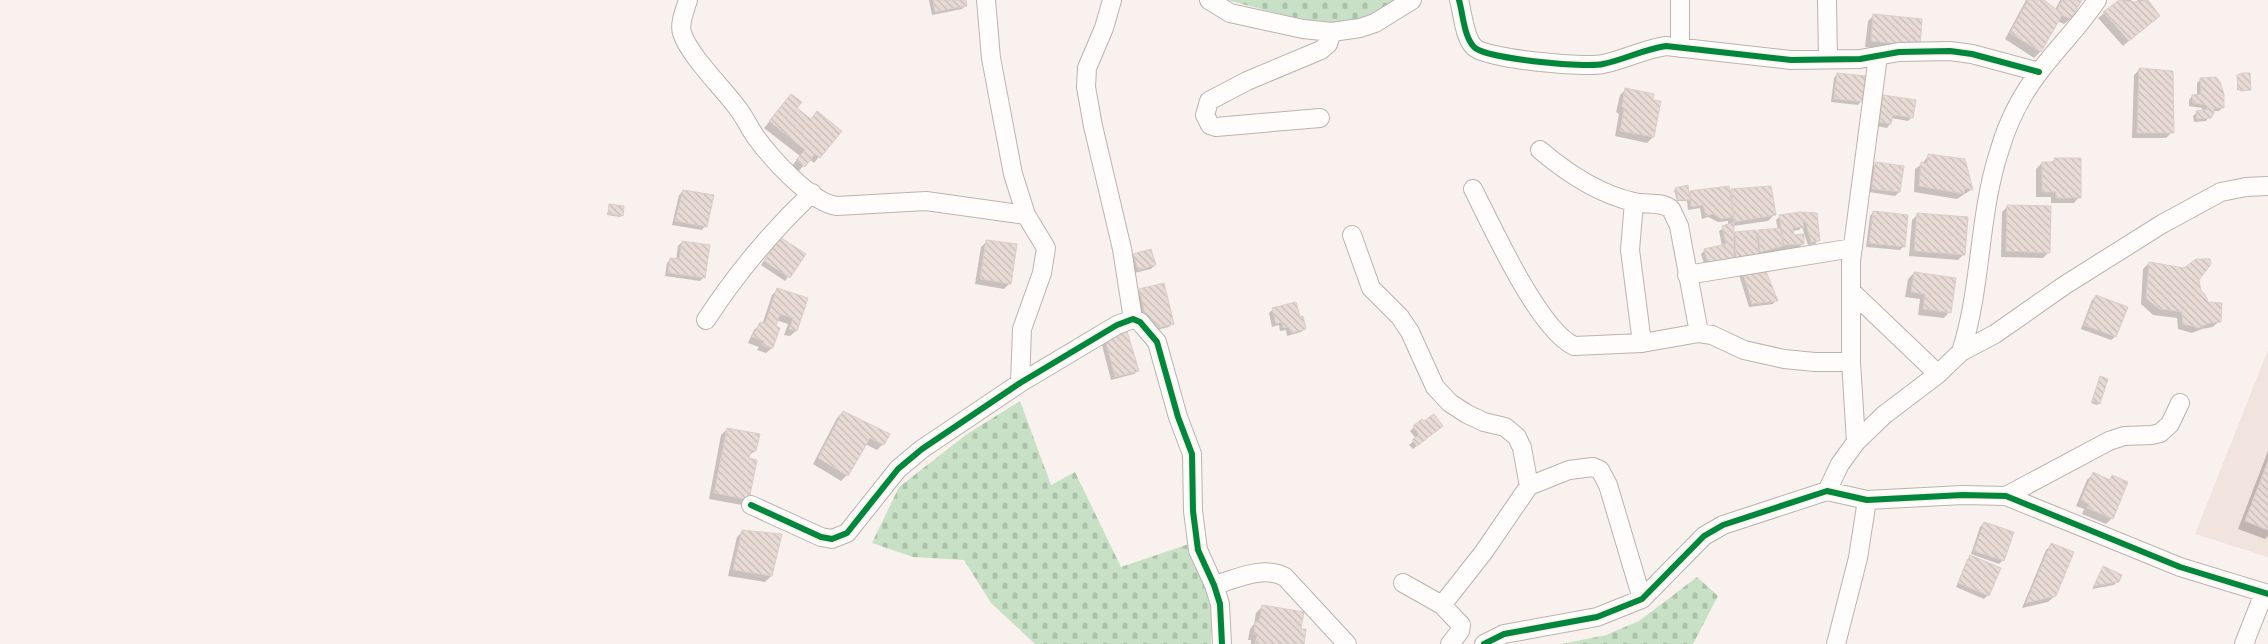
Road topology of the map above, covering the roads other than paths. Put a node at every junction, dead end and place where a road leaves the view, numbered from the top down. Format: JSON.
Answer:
{"nodes":[{"id":1,"x":688,"y":0,"type":"edge"},
{"id":2,"x":986,"y":0,"type":"edge"},
{"id":3,"x":1112,"y":0,"type":"edge"},
{"id":4,"x":1209,"y":0,"type":"edge"},
{"id":5,"x":1412,"y":0,"type":"edge"},
{"id":6,"x":1460,"y":0,"type":"edge"},
{"id":7,"x":1680,"y":0,"type":"edge"},
{"id":8,"x":1827,"y":0,"type":"edge"},
{"id":9,"x":2097,"y":0,"type":"edge"},
{"id":10,"x":1332,"y":32,"type":"junction"},
{"id":11,"x":1680,"y":48,"type":"junction"},
{"id":12,"x":1878,"y":56,"type":"junction"},
{"id":13,"x":1828,"y":59,"type":"junction"},
{"id":14,"x":2039,"y":72,"type":"junction"},
{"id":15,"x":1320,"y":118,"type":"dead end"},
{"id":16,"x":1540,"y":150,"type":"dead end"},
{"id":17,"x":2268,"y":186,"type":"edge"},
{"id":18,"x":1473,"y":189,"type":"dead end"},
{"id":19,"x":812,"y":194,"type":"junction"},
{"id":20,"x":1634,"y":202,"type":"junction"},
{"id":21,"x":1026,"y":215,"type":"junction"},
{"id":22,"x":1352,"y":236,"type":"dead end"},
{"id":23,"x":1852,"y":248,"type":"junction"},
{"id":24,"x":1687,"y":275,"type":"junction"},
{"id":25,"x":1852,"y":291,"type":"junction"},
{"id":26,"x":1133,"y":319,"type":"junction"},
{"id":27,"x":706,"y":320,"type":"dead end"},
{"id":28,"x":1699,"y":333,"type":"junction"},
{"id":29,"x":1642,"y":342,"type":"junction"},
{"id":30,"x":1961,"y":352,"type":"junction"},
{"id":31,"x":1851,"y":362,"type":"junction"},
{"id":32,"x":1938,"y":374,"type":"junction"},
{"id":33,"x":1020,"y":383,"type":"junction"},
{"id":34,"x":2180,"y":403,"type":"dead end"},
{"id":35,"x":1856,"y":442,"type":"junction"},
{"id":36,"x":1529,"y":486,"type":"junction"},
{"id":37,"x":1827,"y":491,"type":"junction"},
{"id":38,"x":2006,"y":496,"type":"junction"},
{"id":39,"x":1868,"y":500,"type":"junction"},
{"id":40,"x":751,"y":505,"type":"dead end"},
{"id":41,"x":1403,"y":583,"type":"dead end"},
{"id":42,"x":1214,"y":586,"type":"junction"},
{"id":43,"x":2266,"y":593,"type":"edge"},
{"id":44,"x":1642,"y":599,"type":"junction"},
{"id":45,"x":1442,"y":605,"type":"junction"},
{"id":46,"x":1222,"y":644,"type":"edge"},
{"id":47,"x":1347,"y":644,"type":"edge"},
{"id":48,"x":1450,"y":644,"type":"edge"},
{"id":49,"x":1484,"y":644,"type":"edge"},
{"id":50,"x":1836,"y":644,"type":"edge"},
{"id":51,"x":2244,"y":644,"type":"edge"}],
"edges":[{"from":1,"to":19,"type":"street"},
{"from":2,"to":21,"type":"street"},
{"from":3,"to":26,"type":"street"},
{"from":4,"to":10,"type":"street"},
{"from":5,"to":10,"type":"street"},
{"from":6,"to":11,"type":"street"},
{"from":7,"to":11,"type":"street"},
{"from":8,"to":13,"type":"street"},
{"from":9,"to":14,"type":"street"},
{"from":10,"to":15,"type":"street"},
{"from":11,"to":13,"type":"street"},
{"from":12,"to":13,"type":"street"},
{"from":12,"to":14,"type":"street"},
{"from":12,"to":23,"type":"street"},
{"from":14,"to":30,"type":"street"},
{"from":16,"to":20,"type":"street"},
{"from":17,"to":30,"type":"street"},
{"from":18,"to":29,"type":"street"},
{"from":19,"to":21,"type":"street"},
{"from":19,"to":27,"type":"street"},
{"from":20,"to":24,"type":"street"},
{"from":20,"to":29,"type":"street"},
{"from":21,"to":33,"type":"street"},
{"from":22,"to":36,"type":"street"},
{"from":23,"to":24,"type":"street"},
{"from":23,"to":25,"type":"street"},
{"from":24,"to":28,"type":"street"},
{"from":25,"to":31,"type":"street"},
{"from":25,"to":32,"type":"street"},
{"from":26,"to":33,"type":"street"},
{"from":26,"to":42,"type":"street"},
{"from":28,"to":29,"type":"street"},
{"from":28,"to":31,"type":"street"},
{"from":30,"to":32,"type":"street"},
{"from":31,"to":35,"type":"street"},
{"from":32,"to":35,"type":"street"},
{"from":33,"to":40,"type":"street"},
{"from":34,"to":38,"type":"street"},
{"from":35,"to":37,"type":"street"},
{"from":36,"to":44,"type":"street"},
{"from":36,"to":45,"type":"street"},
{"from":37,"to":39,"type":"street"},
{"from":37,"to":44,"type":"street"},
{"from":38,"to":39,"type":"street"},
{"from":38,"to":43,"type":"street"},
{"from":39,"to":50,"type":"street"},
{"from":41,"to":45,"type":"street"},
{"from":42,"to":46,"type":"street"},
{"from":42,"to":47,"type":"street"},
{"from":43,"to":51,"type":"street"},
{"from":44,"to":49,"type":"street"},
{"from":45,"to":48,"type":"street"}]}
